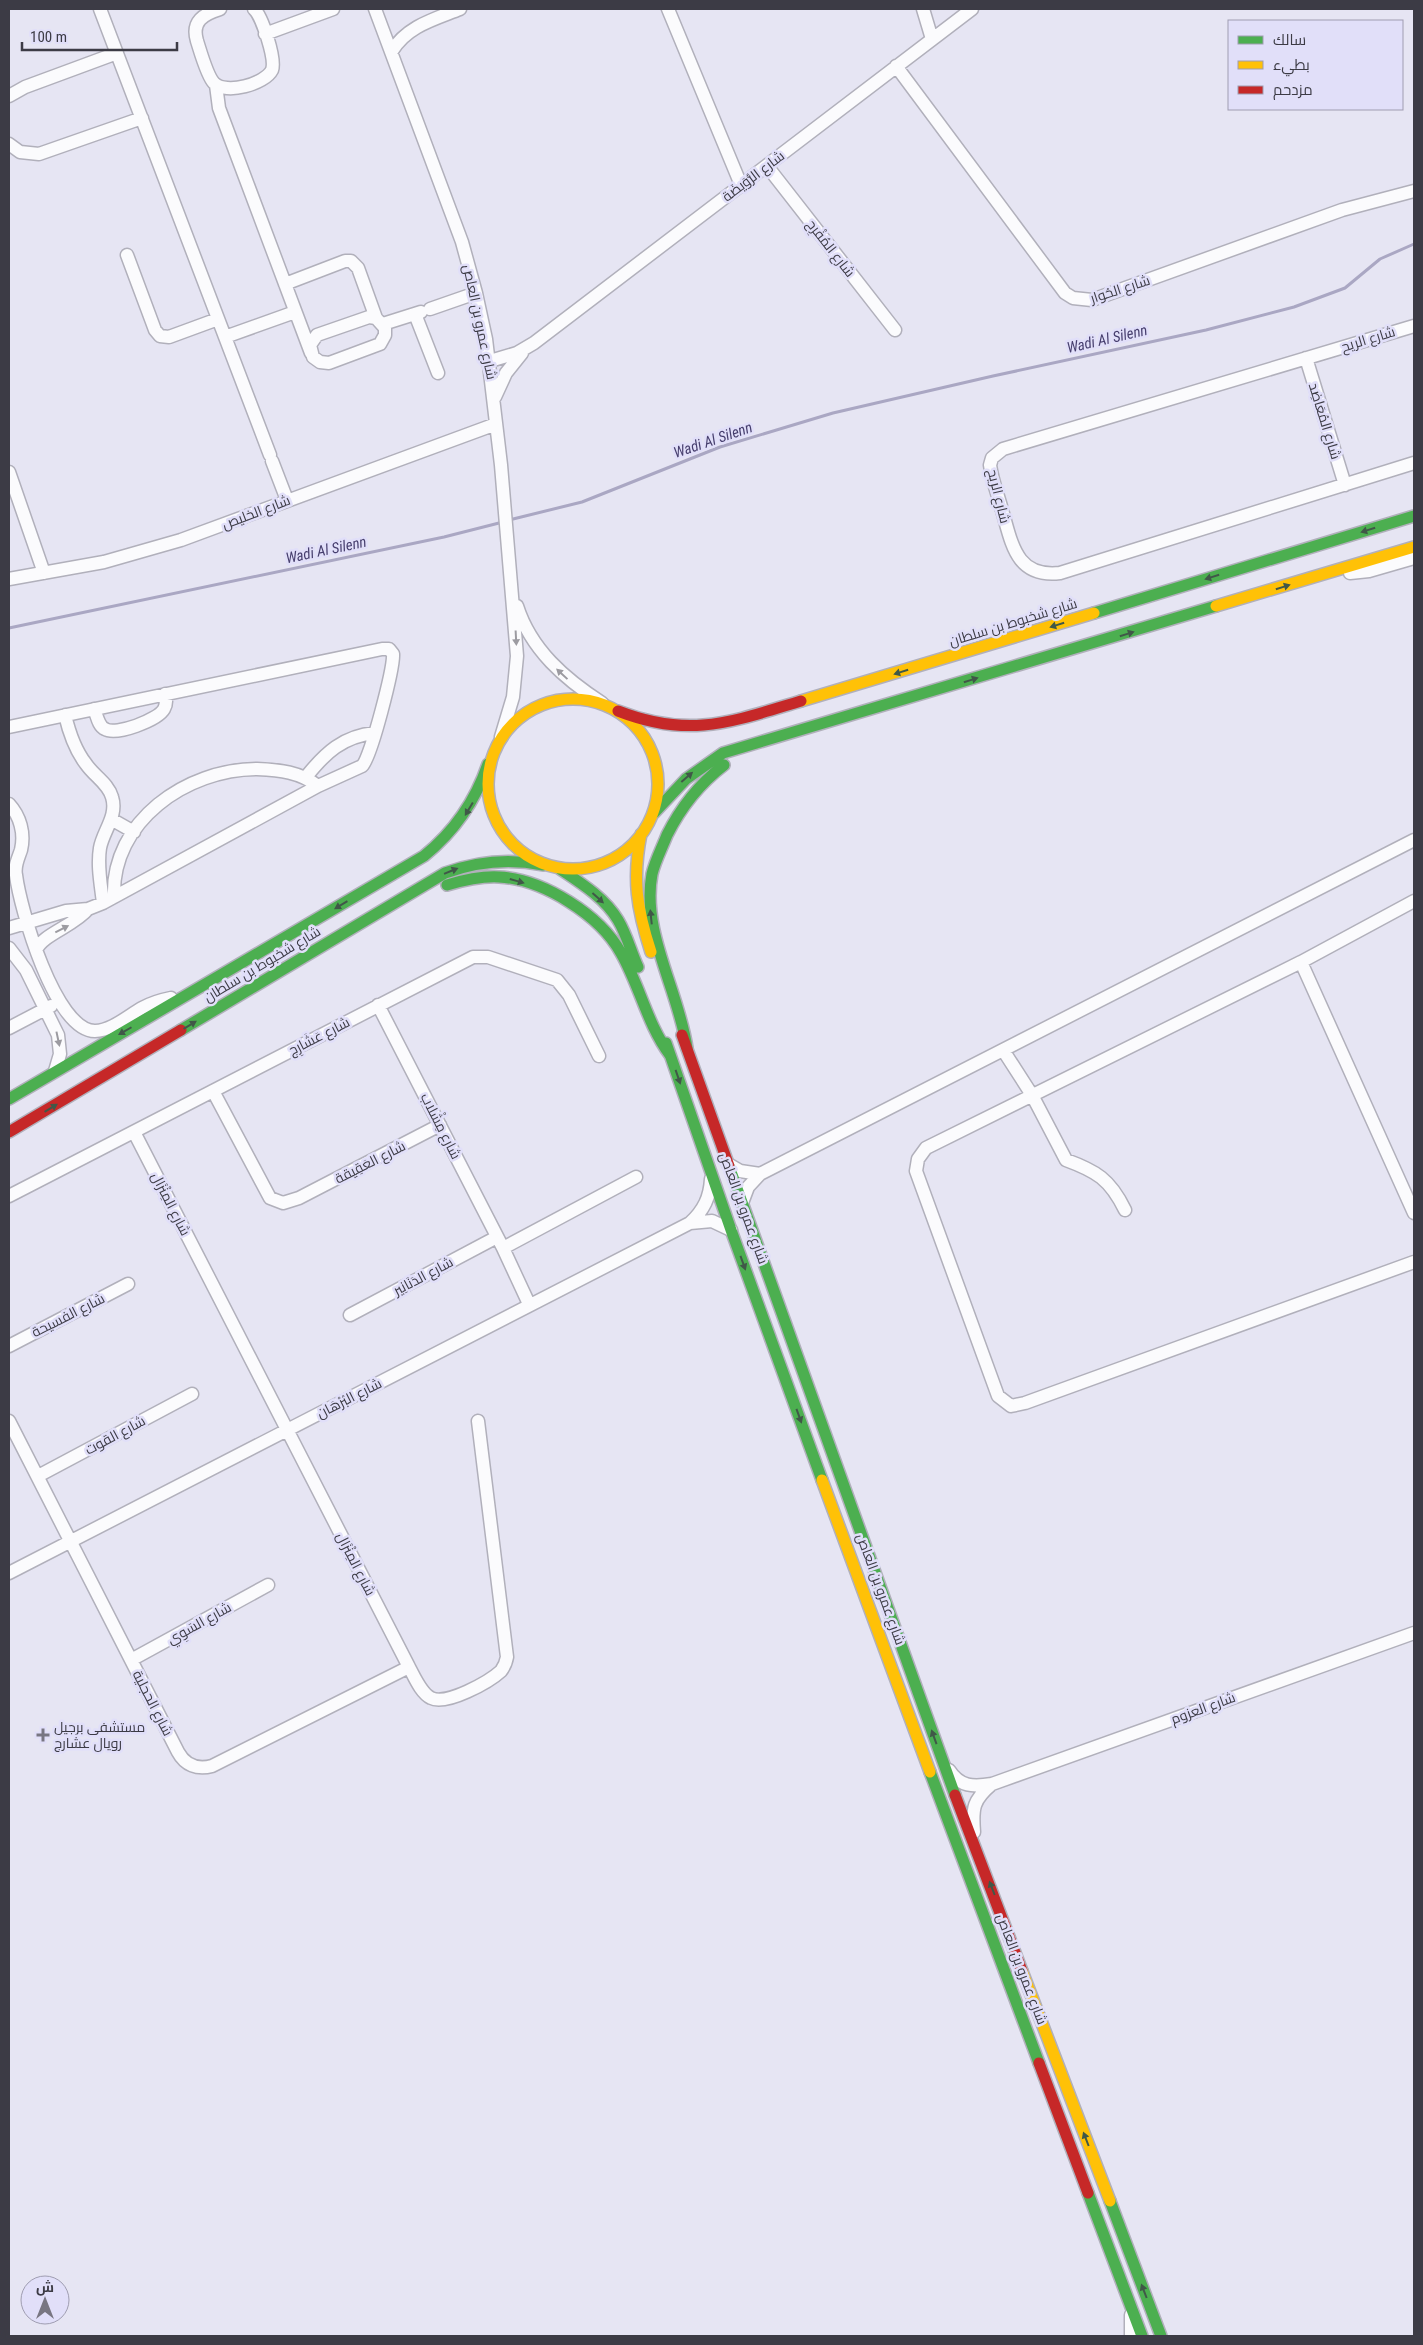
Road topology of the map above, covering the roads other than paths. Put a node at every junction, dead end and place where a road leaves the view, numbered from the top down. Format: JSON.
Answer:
{"nodes":[{"id":1,"x":100,"y":9,"type":"edge"},
{"id":2,"x":220,"y":9,"type":"edge"},
{"id":3,"x":254,"y":9,"type":"edge"},
{"id":4,"x":333,"y":9,"type":"edge"},
{"id":5,"x":375,"y":9,"type":"edge"},
{"id":6,"x":460,"y":9,"type":"edge"},
{"id":7,"x":668,"y":9,"type":"edge"},
{"id":8,"x":922,"y":9,"type":"edge"},
{"id":9,"x":972,"y":9,"type":"edge"},
{"id":10,"x":382,"y":25,"type":"junction"},
{"id":11,"x":411,"y":29,"type":"junction"},
{"id":12,"x":265,"y":34,"type":"junction"},
{"id":13,"x":932,"y":39,"type":"junction"},
{"id":14,"x":392,"y":51,"type":"junction"},
{"id":15,"x":117,"y":53,"type":"junction"},
{"id":16,"x":896,"y":66,"type":"junction"},
{"id":17,"x":216,"y":85,"type":"junction"},
{"id":18,"x":9,"y":96,"type":"edge"},
{"id":19,"x":142,"y":118,"type":"junction"},
{"id":20,"x":9,"y":144,"type":"edge"},
{"id":21,"x":767,"y":166,"type":"junction"},
{"id":22,"x":741,"y":185,"type":"junction"},
{"id":23,"x":1414,"y":191,"type":"edge"},
{"id":24,"x":127,"y":255,"type":"dead end"},
{"id":25,"x":285,"y":284,"type":"junction"},
{"id":26,"x":476,"y":293,"type":"junction"},
{"id":27,"x":422,"y":311,"type":"junction"},
{"id":28,"x":295,"y":312,"type":"junction"},
{"id":29,"x":218,"y":319,"type":"junction"},
{"id":30,"x":380,"y":321,"type":"junction"},
{"id":31,"x":1414,"y":326,"type":"edge"},
{"id":32,"x":895,"y":330,"type":"dead end"},
{"id":33,"x":225,"y":337,"type":"junction"},
{"id":34,"x":534,"y":343,"type":"junction"},
{"id":35,"x":311,"y":354,"type":"junction"},
{"id":36,"x":1306,"y":358,"type":"junction"},
{"id":37,"x":490,"y":361,"type":"junction"},
{"id":38,"x":438,"y":373,"type":"dead end"},
{"id":39,"x":494,"y":399,"type":"junction"},
{"id":40,"x":496,"y":424,"type":"junction"},
{"id":41,"x":1414,"y":464,"type":"edge"},
{"id":42,"x":9,"y":472,"type":"edge"},
{"id":43,"x":1345,"y":485,"type":"junction"},
{"id":44,"x":287,"y":500,"type":"junction"},
{"id":45,"x":1414,"y":516,"type":"edge"},
{"id":46,"x":1414,"y":548,"type":"edge"},
{"id":47,"x":1414,"y":558,"type":"edge"},
{"id":48,"x":1337,"y":571,"type":"junction"},
{"id":49,"x":44,"y":573,"type":"junction"},
{"id":50,"x":9,"y":579,"type":"edge"},
{"id":51,"x":512,"y":590,"type":"junction"},
{"id":52,"x":166,"y":694,"type":"junction"},
{"id":53,"x":602,"y":703,"type":"junction"},
{"id":54,"x":94,"y":708,"type":"junction"},
{"id":55,"x":618,"y":711,"type":"junction"},
{"id":56,"x":866,"y":712,"type":"junction"},
{"id":57,"x":65,"y":714,"type":"junction"},
{"id":58,"x":9,"y":728,"type":"edge"},
{"id":59,"x":375,"y":734,"type":"junction"},
{"id":60,"x":501,"y":737,"type":"junction"},
{"id":61,"x":488,"y":764,"type":"junction"},
{"id":62,"x":306,"y":777,"type":"junction"},
{"id":63,"x":318,"y":786,"type":"junction"},
{"id":64,"x":9,"y":804,"type":"edge"},
{"id":65,"x":654,"y":813,"type":"junction"},
{"id":66,"x":111,"y":820,"type":"junction"},
{"id":67,"x":134,"y":832,"type":"junction"},
{"id":68,"x":641,"y":834,"type":"junction"},
{"id":69,"x":1414,"y":840,"type":"edge"},
{"id":70,"x":543,"y":864,"type":"junction"},
{"id":71,"x":560,"y":869,"type":"junction"},
{"id":72,"x":108,"y":900,"type":"junction"},
{"id":73,"x":1414,"y":901,"type":"edge"},
{"id":74,"x":88,"y":909,"type":"junction"},
{"id":75,"x":27,"y":922,"type":"junction"},
{"id":76,"x":9,"y":928,"type":"edge"},
{"id":77,"x":9,"y":948,"type":"edge"},
{"id":78,"x":36,"y":952,"type":"junction"},
{"id":79,"x":1301,"y":962,"type":"junction"},
{"id":80,"x":21,"y":963,"type":"junction"},
{"id":81,"x":281,"y":971,"type":"junction"},
{"id":82,"x":186,"y":996,"type":"junction"},
{"id":83,"x":60,"y":1000,"type":"junction"},
{"id":84,"x":378,"y":1005,"type":"junction"},
{"id":85,"x":44,"y":1009,"type":"junction"},
{"id":86,"x":9,"y":1028,"type":"edge"},
{"id":87,"x":687,"y":1048,"type":"junction"},
{"id":88,"x":1003,"y":1050,"type":"junction"},
{"id":89,"x":670,"y":1055,"type":"junction"},
{"id":90,"x":599,"y":1056,"type":"dead end"},
{"id":91,"x":55,"y":1071,"type":"junction"},
{"id":92,"x":213,"y":1091,"type":"junction"},
{"id":93,"x":1032,"y":1095,"type":"junction"},
{"id":94,"x":9,"y":1099,"type":"edge"},
{"id":95,"x":440,"y":1125,"type":"junction"},
{"id":96,"x":9,"y":1132,"type":"edge"},
{"id":97,"x":134,"y":1132,"type":"junction"},
{"id":98,"x":728,"y":1164,"type":"junction"},
{"id":99,"x":712,"y":1173,"type":"junction"},
{"id":100,"x":760,"y":1174,"type":"junction"},
{"id":101,"x":636,"y":1177,"type":"dead end"},
{"id":102,"x":9,"y":1196,"type":"edge"},
{"id":103,"x":742,"y":1203,"type":"junction"},
{"id":104,"x":1124,"y":1210,"type":"dead end"},
{"id":105,"x":1414,"y":1213,"type":"edge"},
{"id":106,"x":690,"y":1222,"type":"junction"},
{"id":107,"x":731,"y":1230,"type":"junction"},
{"id":108,"x":500,"y":1242,"type":"junction"},
{"id":109,"x":1414,"y":1262,"type":"edge"},
{"id":110,"x":128,"y":1284,"type":"dead end"},
{"id":111,"x":529,"y":1304,"type":"junction"},
{"id":112,"x":350,"y":1315,"type":"dead end"},
{"id":113,"x":9,"y":1346,"type":"edge"},
{"id":114,"x":192,"y":1394,"type":"dead end"},
{"id":115,"x":9,"y":1421,"type":"edge"},
{"id":116,"x":478,"y":1421,"type":"dead end"},
{"id":117,"x":288,"y":1430,"type":"junction"},
{"id":118,"x":38,"y":1476,"type":"junction"},
{"id":119,"x":70,"y":1540,"type":"junction"},
{"id":120,"x":9,"y":1573,"type":"edge"},
{"id":121,"x":268,"y":1585,"type":"dead end"},
{"id":122,"x":1414,"y":1633,"type":"edge"},
{"id":123,"x":131,"y":1660,"type":"junction"},
{"id":124,"x":409,"y":1667,"type":"junction"},
{"id":125,"x":940,"y":1755,"type":"junction"},
{"id":126,"x":992,"y":1784,"type":"junction"},
{"id":127,"x":974,"y":1843,"type":"junction"},
{"id":128,"x":1131,"y":2308,"type":"junction"},
{"id":129,"x":1131,"y":2336,"type":"edge"},
{"id":130,"x":1142,"y":2336,"type":"edge"},
{"id":131,"x":1161,"y":2336,"type":"edge"}],
"edges":[{"from":1,"to":15,"type":"street"},
{"from":2,"to":17,"type":"street"},
{"from":3,"to":12,"type":"street"},
{"from":4,"to":12,"type":"street"},
{"from":5,"to":10,"type":"street","name":"شارع عمرو بن العاص"},
{"from":6,"to":11,"type":"street"},
{"from":7,"to":22,"type":"street"},
{"from":8,"to":13,"type":"street"},
{"from":9,"to":13,"type":"street","name":"شارع الرُّوَيضَة"},
{"from":10,"to":11,"type":"street"},
{"from":10,"to":14,"type":"street","name":"شارع عمرو بن العاص"},
{"from":11,"to":14,"type":"street"},
{"from":12,"to":17,"type":"street"},
{"from":13,"to":16,"type":"street","name":"شارع الرُّوَيضَة"},
{"from":14,"to":26,"type":"street","name":"شارع عمرو بن العاص"},
{"from":15,"to":18,"type":"street"},
{"from":15,"to":19,"type":"street"},
{"from":16,"to":21,"type":"street","name":"شارع الرُّوَيضَة"},
{"from":16,"to":23,"type":"street","name":"شارع الحُوار"},
{"from":17,"to":25,"type":"street"},
{"from":19,"to":20,"type":"street"},
{"from":19,"to":29,"type":"street"},
{"from":21,"to":22,"type":"street","name":"شارع الرُّوَيضَة"},
{"from":21,"to":32,"type":"street","name":"شارع المُفْرِح"},
{"from":22,"to":34,"type":"street","name":"شارع الرُّوَيضَة"},
{"from":24,"to":29,"type":"street"},
{"from":25,"to":28,"type":"street"},
{"from":25,"to":30,"type":"street"},
{"from":26,"to":27,"type":"street"},
{"from":26,"to":37,"type":"street","name":"شارع عمرو بن العاص"},
{"from":27,"to":30,"type":"street"},
{"from":27,"to":38,"type":"street"},
{"from":28,"to":33,"type":"street"},
{"from":28,"to":35,"type":"street"},
{"from":29,"to":33,"type":"street"},
{"from":30,"to":35,"type":"street"},
{"from":30,"to":35,"type":"street"},
{"from":31,"to":36,"type":"street","name":"شارع الريح"},
{"from":33,"to":44,"type":"street"},
{"from":34,"to":37,"type":"street","name":"شارع الرُّوَيضَة"},
{"from":34,"to":39,"type":"street","name":"شارع الرُّوَيضَة"},
{"from":36,"to":43,"type":"street","name":"شارع المُعَاضِد"},
{"from":36,"to":43,"type":"street","name":"شارع الريح"},
{"from":37,"to":39,"type":"street","name":"شارع عمرو بن العاص"},
{"from":39,"to":40,"type":"street","name":"شارع عمرو بن العاص"},
{"from":40,"to":44,"type":"street","name":"شارع الخليص"},
{"from":40,"to":51,"type":"street","name":"شارع عمرو بن العاص"},
{"from":41,"to":43,"type":"street","name":"شارع الريح"},
{"from":42,"to":49,"type":"street"},
{"from":44,"to":49,"type":"street","name":"شارع الخليص"},
{"from":45,"to":55,"type":"main road","name":"شارع شخبوط بن سلطان","one_way":true},
{"from":46,"to":48,"type":"main road"},
{"from":47,"to":48,"type":"street"},
{"from":56,"to":48,"type":"main road","one_way":true},
{"from":49,"to":50,"type":"street","name":"شارع الخليص"},
{"from":53,"to":51,"type":"street","name":"شارع عمرو بن العاص","one_way":true},
{"from":51,"to":60,"type":"street","name":"شارع عمرو بن العاص","one_way":true},
{"from":52,"to":54,"type":"street"},
{"from":52,"to":54,"type":"street"},
{"from":52,"to":59,"type":"street"},
{"from":53,"to":55,"type":"main road"},
{"from":53,"to":60,"type":"main road"},
{"from":54,"to":57,"type":"street"},
{"from":55,"to":65,"type":"main road"},
{"from":65,"to":56,"type":"main road","one_way":true},
{"from":87,"to":56,"type":"main road","one_way":true},
{"from":57,"to":58,"type":"street"},
{"from":57,"to":66,"type":"street"},
{"from":59,"to":62,"type":"street"},
{"from":59,"to":63,"type":"street"},
{"from":60,"to":61,"type":"main road"},
{"from":61,"to":70,"type":"main road"},
{"from":61,"to":82,"type":"main road","name":"شارع شخبوط بن سلطان","one_way":true},
{"from":62,"to":63,"type":"street"},
{"from":62,"to":67,"type":"street"},
{"from":63,"to":72,"type":"street"},
{"from":64,"to":75,"type":"street"},
{"from":65,"to":68,"type":"main road"},
{"from":66,"to":67,"type":"street"},
{"from":66,"to":72,"type":"street"},
{"from":67,"to":72,"type":"street"},
{"from":68,"to":71,"type":"main road"},
{"from":68,"to":87,"type":"main road","name":"شارع عمرو بن العاص"},
{"from":69,"to":88,"type":"street"},
{"from":70,"to":71,"type":"main road"},
{"from":81,"to":70,"type":"main road","name":"شارع شخبوط بن سلطان","one_way":true},
{"from":71,"to":89,"type":"main road","name":"شارع عمرو بن العاص","one_way":true},
{"from":72,"to":74,"type":"street"},
{"from":73,"to":79,"type":"street"},
{"from":74,"to":75,"type":"street"},
{"from":78,"to":74,"type":"street","one_way":true},
{"from":75,"to":76,"type":"street"},
{"from":75,"to":78,"type":"street"},
{"from":77,"to":80,"type":"street"},
{"from":78,"to":80,"type":"street"},
{"from":78,"to":83,"type":"street"},
{"from":79,"to":93,"type":"street"},
{"from":79,"to":105,"type":"street"},
{"from":80,"to":85,"type":"street"},
{"from":81,"to":89,"type":"main road","one_way":true},
{"from":96,"to":81,"type":"main road","name":"شارع شخبوط بن سلطان","one_way":true},
{"from":82,"to":83,"type":"street"},
{"from":82,"to":91,"type":"main road","name":"شارع شخبوط بن سلطان","one_way":true},
{"from":83,"to":85,"type":"street"},
{"from":84,"to":90,"type":"street","name":"شارع عَشَارِج"},
{"from":84,"to":92,"type":"street","name":"شارع عَشَارِج"},
{"from":84,"to":95,"type":"street","name":"شارع مِشْلاب"},
{"from":85,"to":86,"type":"street"},
{"from":85,"to":91,"type":"street","one_way":true},
{"from":87,"to":98,"type":"main road","name":"شارع عمرو بن العاص"},
{"from":88,"to":93,"type":"street"},
{"from":88,"to":100,"type":"street"},
{"from":89,"to":99,"type":"main road","name":"شارع عمرو بن العاص","one_way":true},
{"from":91,"to":94,"type":"main road","name":"شارع شخبوط بن سلطان"},
{"from":92,"to":95,"type":"street","name":"شارع العَقِيقة"},
{"from":92,"to":97,"type":"street","name":"شارع عَشَارِج"},
{"from":93,"to":104,"type":"street"},
{"from":93,"to":109,"type":"street"},
{"from":95,"to":108,"type":"street","name":"شارع مِشْلاب"},
{"from":97,"to":102,"type":"street","name":"شارع عَشَارِج"},
{"from":97,"to":117,"type":"street","name":"شارع المِنْزَال"},
{"from":98,"to":100,"type":"street"},
{"from":98,"to":103,"type":"main road","name":"شارع عمرو بن العاص"},
{"from":99,"to":106,"type":"street","name":"شارع البُرْهَان"},
{"from":99,"to":107,"type":"main road","name":"شارع عمرو بن العاص"},
{"from":100,"to":103,"type":"street"},
{"from":101,"to":108,"type":"street"},
{"from":125,"to":103,"type":"main road","name":"شارع عمرو بن العاص","one_way":true},
{"from":106,"to":107,"type":"street","name":"شارع البُرْهَان"},
{"from":106,"to":111,"type":"street","name":"شارع البُرْهَان"},
{"from":107,"to":128,"type":"main road","name":"شارع عمرو بن العاص","one_way":true},
{"from":108,"to":111,"type":"street","name":"شارع مِشْلاب"},
{"from":108,"to":112,"type":"street","name":"شارع الدَنَانِير"},
{"from":110,"to":113,"type":"street","name":"شارع الفسيحة"},
{"from":111,"to":117,"type":"street","name":"شارع البُرْهَان"},
{"from":114,"to":118,"type":"street","name":"شارع القوت"},
{"from":115,"to":118,"type":"street","name":"شارع الحجلية"},
{"from":116,"to":124,"type":"street","name":"شارع المِنْزَال"},
{"from":117,"to":119,"type":"street","name":"شارع البُرْهَان"},
{"from":117,"to":124,"type":"street","name":"شارع المِنْزَال"},
{"from":118,"to":119,"type":"street","name":"شارع الحجلية"},
{"from":119,"to":120,"type":"street","name":"شارع البُرْهَان"},
{"from":119,"to":123,"type":"street","name":"شارع الحجلية"},
{"from":121,"to":123,"type":"street","name":"شارع السَوِي"},
{"from":122,"to":126,"type":"street","name":"شارع العزوم"},
{"from":123,"to":124,"type":"street","name":"شارع الحجلية"},
{"from":125,"to":126,"type":"street","name":"شارع العزوم"},
{"from":125,"to":127,"type":"main road","name":"شارع عمرو بن العاص"},
{"from":126,"to":127,"type":"street","name":"شارع العزوم"},
{"from":131,"to":127,"type":"main road","name":"شارع عمرو بن العاص","one_way":true},
{"from":128,"to":129,"type":"street"},
{"from":128,"to":130,"type":"main road","name":"شارع عمرو بن العاص"}]}
